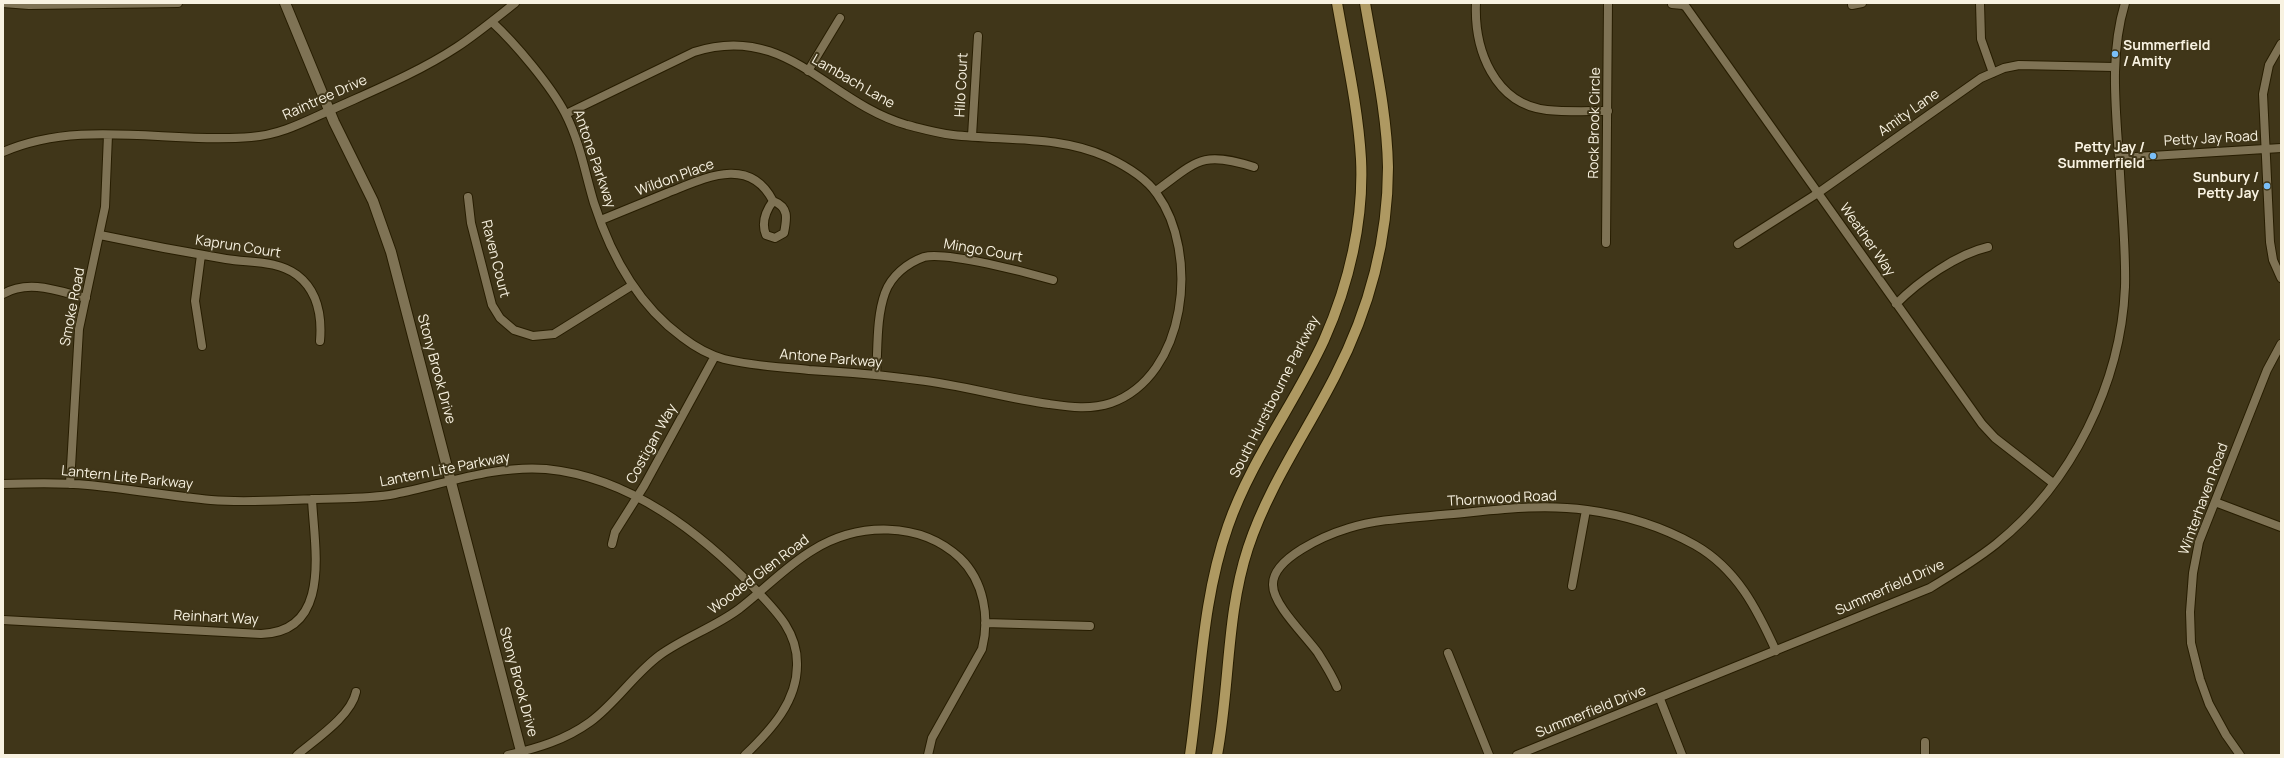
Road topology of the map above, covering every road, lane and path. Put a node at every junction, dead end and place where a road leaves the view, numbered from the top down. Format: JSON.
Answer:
{"nodes":[{"id":1,"x":3,"y":3,"type":"edge"},
{"id":2,"x":178,"y":3,"type":"edge"},
{"id":3,"x":285,"y":3,"type":"edge"},
{"id":4,"x":515,"y":3,"type":"edge"},
{"id":5,"x":1337,"y":3,"type":"edge"},
{"id":6,"x":1365,"y":3,"type":"edge"},
{"id":7,"x":1476,"y":3,"type":"edge"},
{"id":8,"x":1608,"y":3,"type":"edge"},
{"id":9,"x":1862,"y":3,"type":"edge"},
{"id":10,"x":1980,"y":3,"type":"edge"},
{"id":11,"x":2125,"y":3,"type":"edge"},
{"id":12,"x":1672,"y":4,"type":"dead end"},
{"id":13,"x":1852,"y":5,"type":"dead end"},
{"id":14,"x":840,"y":18,"type":"dead end"},
{"id":15,"x":492,"y":22,"type":"junction"},
{"id":16,"x":978,"y":36,"type":"dead end"},
{"id":17,"x":2281,"y":44,"type":"edge"},
{"id":18,"x":2114,"y":67,"type":"junction"},
{"id":19,"x":808,"y":71,"type":"junction"},
{"id":20,"x":1993,"y":72,"type":"junction"},
{"id":21,"x":330,"y":110,"type":"junction"},
{"id":22,"x":1608,"y":111,"type":"junction"},
{"id":23,"x":566,"y":114,"type":"junction"},
{"id":24,"x":108,"y":135,"type":"junction"},
{"id":25,"x":972,"y":136,"type":"junction"},
{"id":26,"x":2281,"y":148,"type":"edge"},
{"id":27,"x":2265,"y":149,"type":"junction"},
{"id":28,"x":3,"y":152,"type":"edge"},
{"id":29,"x":2119,"y":158,"type":"junction"},
{"id":30,"x":1254,"y":167,"type":"dead end"},
{"id":31,"x":1156,"y":191,"type":"junction"},
{"id":32,"x":1818,"y":193,"type":"junction"},
{"id":33,"x":468,"y":197,"type":"dead end"},
{"id":34,"x":773,"y":201,"type":"dead end"},
{"id":35,"x":601,"y":220,"type":"junction"},
{"id":36,"x":100,"y":236,"type":"junction"},
{"id":37,"x":1606,"y":243,"type":"dead end"},
{"id":38,"x":1738,"y":244,"type":"dead end"},
{"id":39,"x":1988,"y":247,"type":"dead end"},
{"id":40,"x":201,"y":255,"type":"junction"},
{"id":41,"x":2281,"y":278,"type":"edge"},
{"id":42,"x":1053,"y":280,"type":"dead end"},
{"id":43,"x":631,"y":286,"type":"junction"},
{"id":44,"x":3,"y":294,"type":"edge"},
{"id":45,"x":86,"y":298,"type":"junction"},
{"id":46,"x":1896,"y":304,"type":"junction"},
{"id":47,"x":320,"y":341,"type":"dead end"},
{"id":48,"x":2281,"y":344,"type":"edge"},
{"id":49,"x":202,"y":346,"type":"dead end"},
{"id":50,"x":715,"y":356,"type":"junction"},
{"id":51,"x":876,"y":375,"type":"junction"},
{"id":52,"x":450,"y":482,"type":"junction"},
{"id":53,"x":2053,"y":483,"type":"junction"},
{"id":54,"x":3,"y":484,"type":"edge"},
{"id":55,"x":70,"y":484,"type":"junction"},
{"id":56,"x":637,"y":497,"type":"junction"},
{"id":57,"x":312,"y":499,"type":"junction"},
{"id":58,"x":2215,"y":502,"type":"junction"},
{"id":59,"x":1586,"y":510,"type":"junction"},
{"id":60,"x":2281,"y":527,"type":"edge"},
{"id":61,"x":612,"y":544,"type":"dead end"},
{"id":62,"x":1572,"y":586,"type":"dead end"},
{"id":63,"x":759,"y":593,"type":"junction"},
{"id":64,"x":3,"y":620,"type":"edge"},
{"id":65,"x":985,"y":623,"type":"junction"},
{"id":66,"x":1090,"y":626,"type":"dead end"},
{"id":67,"x":1776,"y":651,"type":"junction"},
{"id":68,"x":1448,"y":653,"type":"dead end"},
{"id":69,"x":1337,"y":687,"type":"dead end"},
{"id":70,"x":356,"y":692,"type":"dead end"},
{"id":71,"x":1660,"y":698,"type":"junction"},
{"id":72,"x":1925,"y":742,"type":"dead end"},
{"id":73,"x":522,"y":753,"type":"edge"},
{"id":74,"x":297,"y":755,"type":"edge"},
{"id":75,"x":508,"y":755,"type":"edge"},
{"id":76,"x":745,"y":755,"type":"edge"},
{"id":77,"x":928,"y":755,"type":"edge"},
{"id":78,"x":1190,"y":755,"type":"edge"},
{"id":79,"x":1217,"y":755,"type":"edge"},
{"id":80,"x":1489,"y":755,"type":"edge"},
{"id":81,"x":1517,"y":755,"type":"edge"},
{"id":82,"x":1682,"y":755,"type":"edge"},
{"id":83,"x":1925,"y":755,"type":"edge"},
{"id":84,"x":2240,"y":755,"type":"edge"}],
"edges":[{"from":1,"to":2,"type":"street"},
{"from":3,"to":21,"type":"street","name":"Stony Brook Drive"},
{"from":4,"to":15,"type":"street","name":"Raintree Drive"},
{"from":5,"to":78,"type":"main road","name":"South Hurstbourne Parkway"},
{"from":6,"to":79,"type":"main road"},
{"from":7,"to":22,"type":"street"},
{"from":8,"to":22,"type":"street","name":"Rock Brook Circle"},
{"from":9,"to":13,"type":"street"},
{"from":10,"to":20,"type":"street"},
{"from":11,"to":18,"type":"street","name":"Summerfield Drive"},
{"from":12,"to":32,"type":"street","name":"Weather Way"},
{"from":14,"to":19,"type":"street"},
{"from":15,"to":21,"type":"street","name":"Raintree Drive"},
{"from":15,"to":23,"type":"street","name":"Antone Parkway"},
{"from":16,"to":25,"type":"street","name":"Hilo Court"},
{"from":17,"to":27,"type":"street"},
{"from":18,"to":20,"type":"street","name":"Amity Lane"},
{"from":18,"to":29,"type":"street","name":"Summerfield Drive"},
{"from":19,"to":23,"type":"street","name":"Lambach Lane"},
{"from":19,"to":25,"type":"street","name":"Lambach Lane"},
{"from":20,"to":32,"type":"street","name":"Amity Lane"},
{"from":21,"to":24,"type":"street","name":"Raintree Drive"},
{"from":21,"to":52,"type":"street","name":"Stony Brook Drive"},
{"from":22,"to":37,"type":"street","name":"Rock Brook Circle"},
{"from":23,"to":35,"type":"street","name":"Antone Parkway"},
{"from":24,"to":28,"type":"street","name":"Raintree Drive"},
{"from":24,"to":36,"type":"street","name":"Smoke Road"},
{"from":25,"to":31,"type":"street","name":"Lambach Lane"},
{"from":26,"to":27,"type":"street","name":"Petty Jay Road"},
{"from":27,"to":29,"type":"street","name":"Petty Jay Road"},
{"from":27,"to":41,"type":"street"},
{"from":29,"to":53,"type":"street","name":"Summerfield Drive"},
{"from":30,"to":31,"type":"street"},
{"from":31,"to":51,"type":"street","name":"Antone Parkway"},
{"from":32,"to":38,"type":"street","name":"Amity Lane"},
{"from":32,"to":46,"type":"street","name":"Weather Way"},
{"from":33,"to":43,"type":"street","name":"Raven Court"},
{"from":34,"to":35,"type":"street","name":"Wildon Place"},
{"from":35,"to":43,"type":"street","name":"Antone Parkway"},
{"from":36,"to":40,"type":"street","name":"Kaprun Court"},
{"from":36,"to":45,"type":"street","name":"Smoke Road"},
{"from":39,"to":46,"type":"street"},
{"from":40,"to":47,"type":"street","name":"Kaprun Court"},
{"from":40,"to":49,"type":"street"},
{"from":42,"to":51,"type":"street","name":"Mingo Court"},
{"from":43,"to":50,"type":"street","name":"Antone Parkway"},
{"from":44,"to":45,"type":"street"},
{"from":45,"to":55,"type":"street","name":"Smoke Road"},
{"from":46,"to":53,"type":"street","name":"Weather Way"},
{"from":48,"to":58,"type":"street","name":"Winterhaven Road"},
{"from":50,"to":51,"type":"street","name":"Antone Parkway"},
{"from":50,"to":56,"type":"street","name":"Costigan Way"},
{"from":52,"to":56,"type":"street","name":"Lantern Lite Parkway"},
{"from":52,"to":57,"type":"street","name":"Lantern Lite Parkway"},
{"from":52,"to":73,"type":"street","name":"Stony Brook Drive"},
{"from":53,"to":67,"type":"street","name":"Summerfield Drive"},
{"from":54,"to":55,"type":"street","name":"Lantern Lite Parkway"},
{"from":55,"to":57,"type":"street","name":"Lantern Lite Parkway"},
{"from":56,"to":61,"type":"street","name":"Costigan Way"},
{"from":56,"to":63,"type":"street","name":"Lantern Lite Parkway"},
{"from":57,"to":64,"type":"street","name":"Reinhart Way"},
{"from":58,"to":60,"type":"street"},
{"from":58,"to":84,"type":"street","name":"Winterhaven Road"},
{"from":59,"to":62,"type":"street"},
{"from":59,"to":67,"type":"street","name":"Thornwood Road"},
{"from":59,"to":69,"type":"street","name":"Thornwood Road"},
{"from":63,"to":65,"type":"street","name":"Wooded Glen Road"},
{"from":63,"to":73,"type":"street","name":"Wooded Glen Road"},
{"from":63,"to":76,"type":"street","name":"Lantern Lite Parkway"},
{"from":65,"to":66,"type":"street"},
{"from":65,"to":77,"type":"street","name":"Wooded Glen Road"},
{"from":67,"to":71,"type":"street","name":"Summerfield Drive"},
{"from":68,"to":80,"type":"street"},
{"from":70,"to":74,"type":"street"},
{"from":71,"to":81,"type":"street","name":"Summerfield Drive"},
{"from":71,"to":82,"type":"street"},
{"from":72,"to":83,"type":"street"},
{"from":73,"to":75,"type":"street","name":"Wooded Glen Road"}]}
